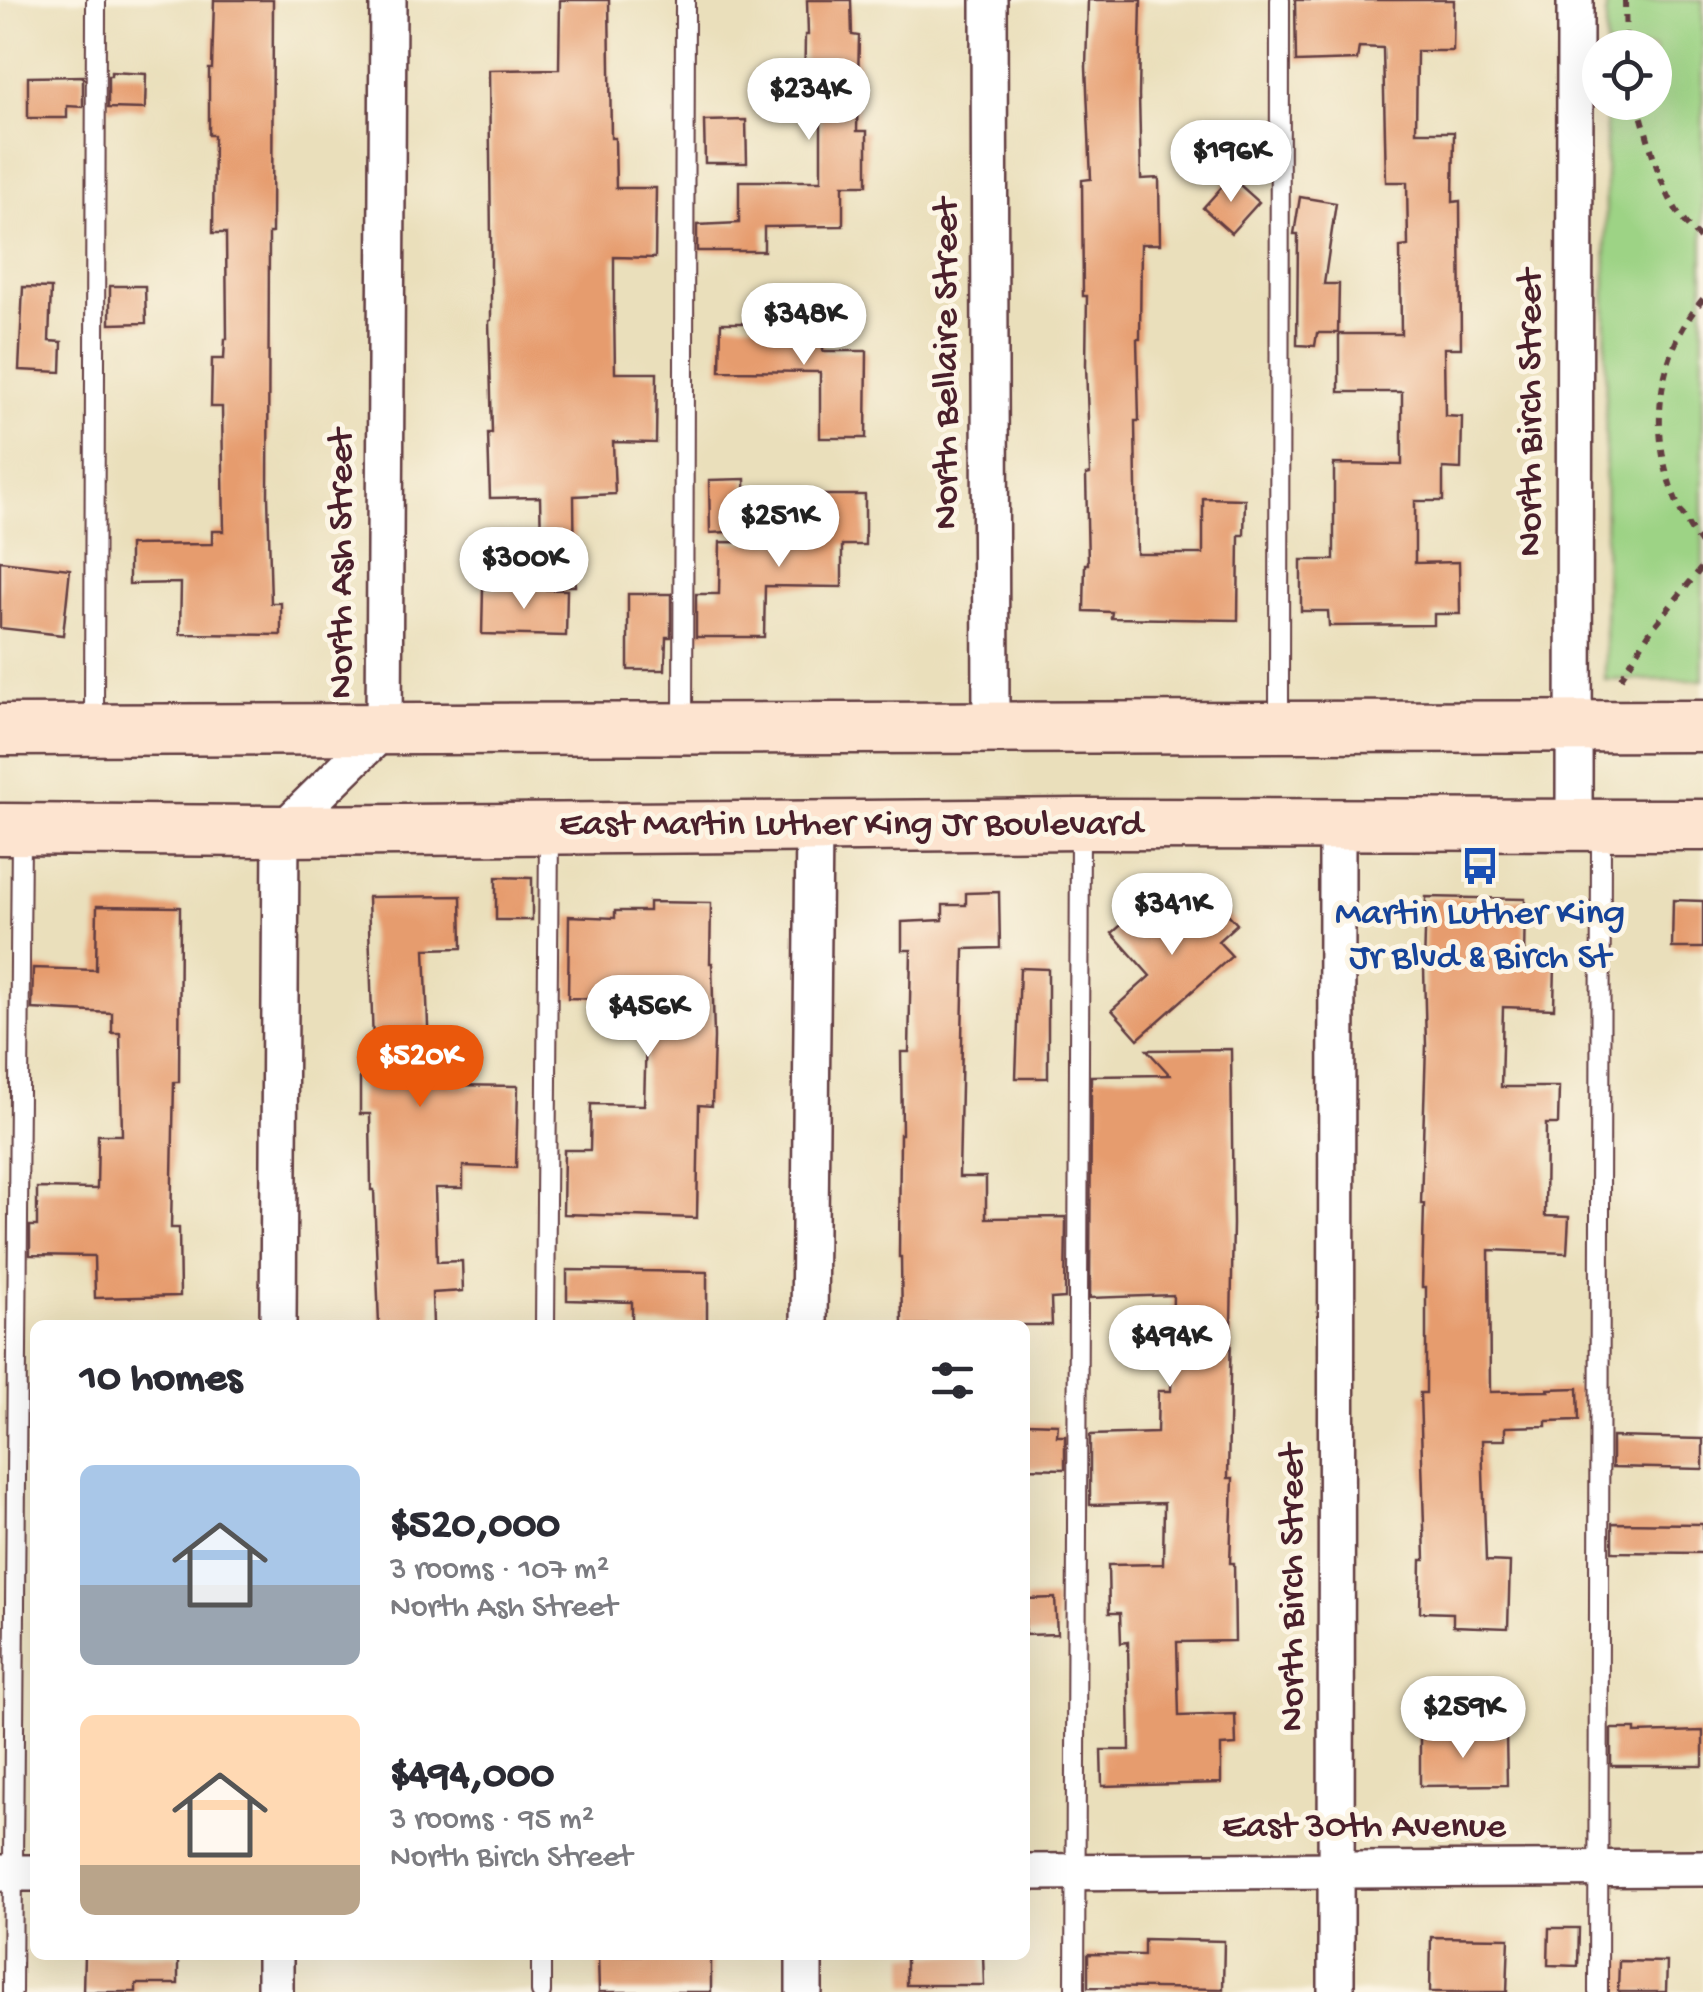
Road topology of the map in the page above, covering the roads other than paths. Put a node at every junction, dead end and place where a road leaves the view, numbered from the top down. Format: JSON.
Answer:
{"nodes":[{"id":1,"x":96,"y":0,"type":"edge"},
{"id":2,"x":388,"y":0,"type":"edge"},
{"id":3,"x":685,"y":0,"type":"edge"},
{"id":4,"x":990,"y":0,"type":"edge"},
{"id":5,"x":1280,"y":0,"type":"edge"},
{"id":6,"x":1575,"y":0,"type":"edge"},
{"id":7,"x":1574,"y":726,"type":"junction"},
{"id":8,"x":1703,"y":726,"type":"edge"},
{"id":9,"x":991,"y":727,"type":"junction"},
{"id":10,"x":1279,"y":727,"type":"junction"},
{"id":11,"x":683,"y":728,"type":"junction"},
{"id":12,"x":0,"y":730,"type":"edge"},
{"id":13,"x":384,"y":730,"type":"junction"},
{"id":14,"x":94,"y":731,"type":"junction"},
{"id":15,"x":1080,"y":824,"type":"junction"},
{"id":16,"x":1337,"y":825,"type":"junction"},
{"id":17,"x":1703,"y":825,"type":"edge"},
{"id":18,"x":1588,"y":826,"type":"junction"},
{"id":19,"x":814,"y":827,"type":"junction"},
{"id":20,"x":549,"y":828,"type":"junction"},
{"id":21,"x":10,"y":829,"type":"edge"},
{"id":22,"x":281,"y":830,"type":"junction"},
{"id":23,"x":278,"y":1320,"type":"edge"},
{"id":24,"x":545,"y":1320,"type":"edge"},
{"id":25,"x":809,"y":1320,"type":"edge"},
{"id":26,"x":1598,"y":1868,"type":"junction"},
{"id":27,"x":1703,"y":1868,"type":"edge"},
{"id":28,"x":1336,"y":1870,"type":"junction"},
{"id":29,"x":1030,"y":1872,"type":"edge"},
{"id":30,"x":1076,"y":1872,"type":"junction"},
{"id":31,"x":16,"y":1873,"type":"edge"},
{"id":32,"x":275,"y":1960,"type":"edge"},
{"id":33,"x":542,"y":1960,"type":"edge"},
{"id":34,"x":804,"y":1960,"type":"edge"},
{"id":35,"x":12,"y":1992,"type":"edge"},
{"id":36,"x":276,"y":1992,"type":"edge"},
{"id":37,"x":542,"y":1992,"type":"edge"},
{"id":38,"x":804,"y":1992,"type":"edge"},
{"id":39,"x":1076,"y":1992,"type":"edge"},
{"id":40,"x":1336,"y":1992,"type":"edge"},
{"id":41,"x":1598,"y":1992,"type":"edge"}],
"edges":[{"from":1,"to":14,"type":"lane"},
{"from":2,"to":13,"type":"street","name":"North Ash Street"},
{"from":3,"to":11,"type":"lane"},
{"from":4,"to":9,"type":"street","name":"North Bellaire Street"},
{"from":5,"to":10,"type":"lane"},
{"from":6,"to":7,"type":"street","name":"North Birch Street"},
{"from":7,"to":8,"type":"main road"},
{"from":7,"to":10,"type":"main road"},
{"from":7,"to":18,"type":"street","name":"North Birch Street"},
{"from":9,"to":10,"type":"main road"},
{"from":9,"to":11,"type":"main road"},
{"from":11,"to":13,"type":"main road"},
{"from":12,"to":14,"type":"main road"},
{"from":13,"to":14,"type":"main road"},
{"from":13,"to":22,"type":"street","name":"North Ash Street"},
{"from":15,"to":16,"type":"main road","name":"East Martin Luther King Jr Boulevard"},
{"from":15,"to":19,"type":"main road","name":"East Martin Luther King Jr Boulevard"},
{"from":15,"to":30,"type":"lane"},
{"from":16,"to":18,"type":"main road","name":"East Martin Luther King Jr Boulevard"},
{"from":16,"to":28,"type":"street","name":"North Birch Street"},
{"from":17,"to":18,"type":"main road","name":"East Martin Luther King Jr Boulevard"},
{"from":18,"to":26,"type":"lane"},
{"from":19,"to":20,"type":"main road","name":"East Martin Luther King Jr Boulevard"},
{"from":19,"to":25,"type":"street"},
{"from":20,"to":22,"type":"main road","name":"East Martin Luther King Jr Boulevard"},
{"from":20,"to":24,"type":"lane"},
{"from":21,"to":22,"type":"main road","name":"East Martin Luther King Jr Boulevard"},
{"from":21,"to":31,"type":"lane"},
{"from":22,"to":23,"type":"street"},
{"from":26,"to":27,"type":"street","name":"East 30th Avenue"},
{"from":26,"to":28,"type":"street","name":"East 30th Avenue"},
{"from":26,"to":41,"type":"lane"},
{"from":28,"to":30,"type":"street","name":"East 30th Avenue"},
{"from":28,"to":40,"type":"street","name":"North Birch Street"},
{"from":29,"to":30,"type":"street","name":"East 30th Avenue"},
{"from":30,"to":39,"type":"lane"},
{"from":31,"to":35,"type":"lane"},
{"from":32,"to":36,"type":"street"},
{"from":33,"to":37,"type":"lane"},
{"from":34,"to":38,"type":"street"}]}
